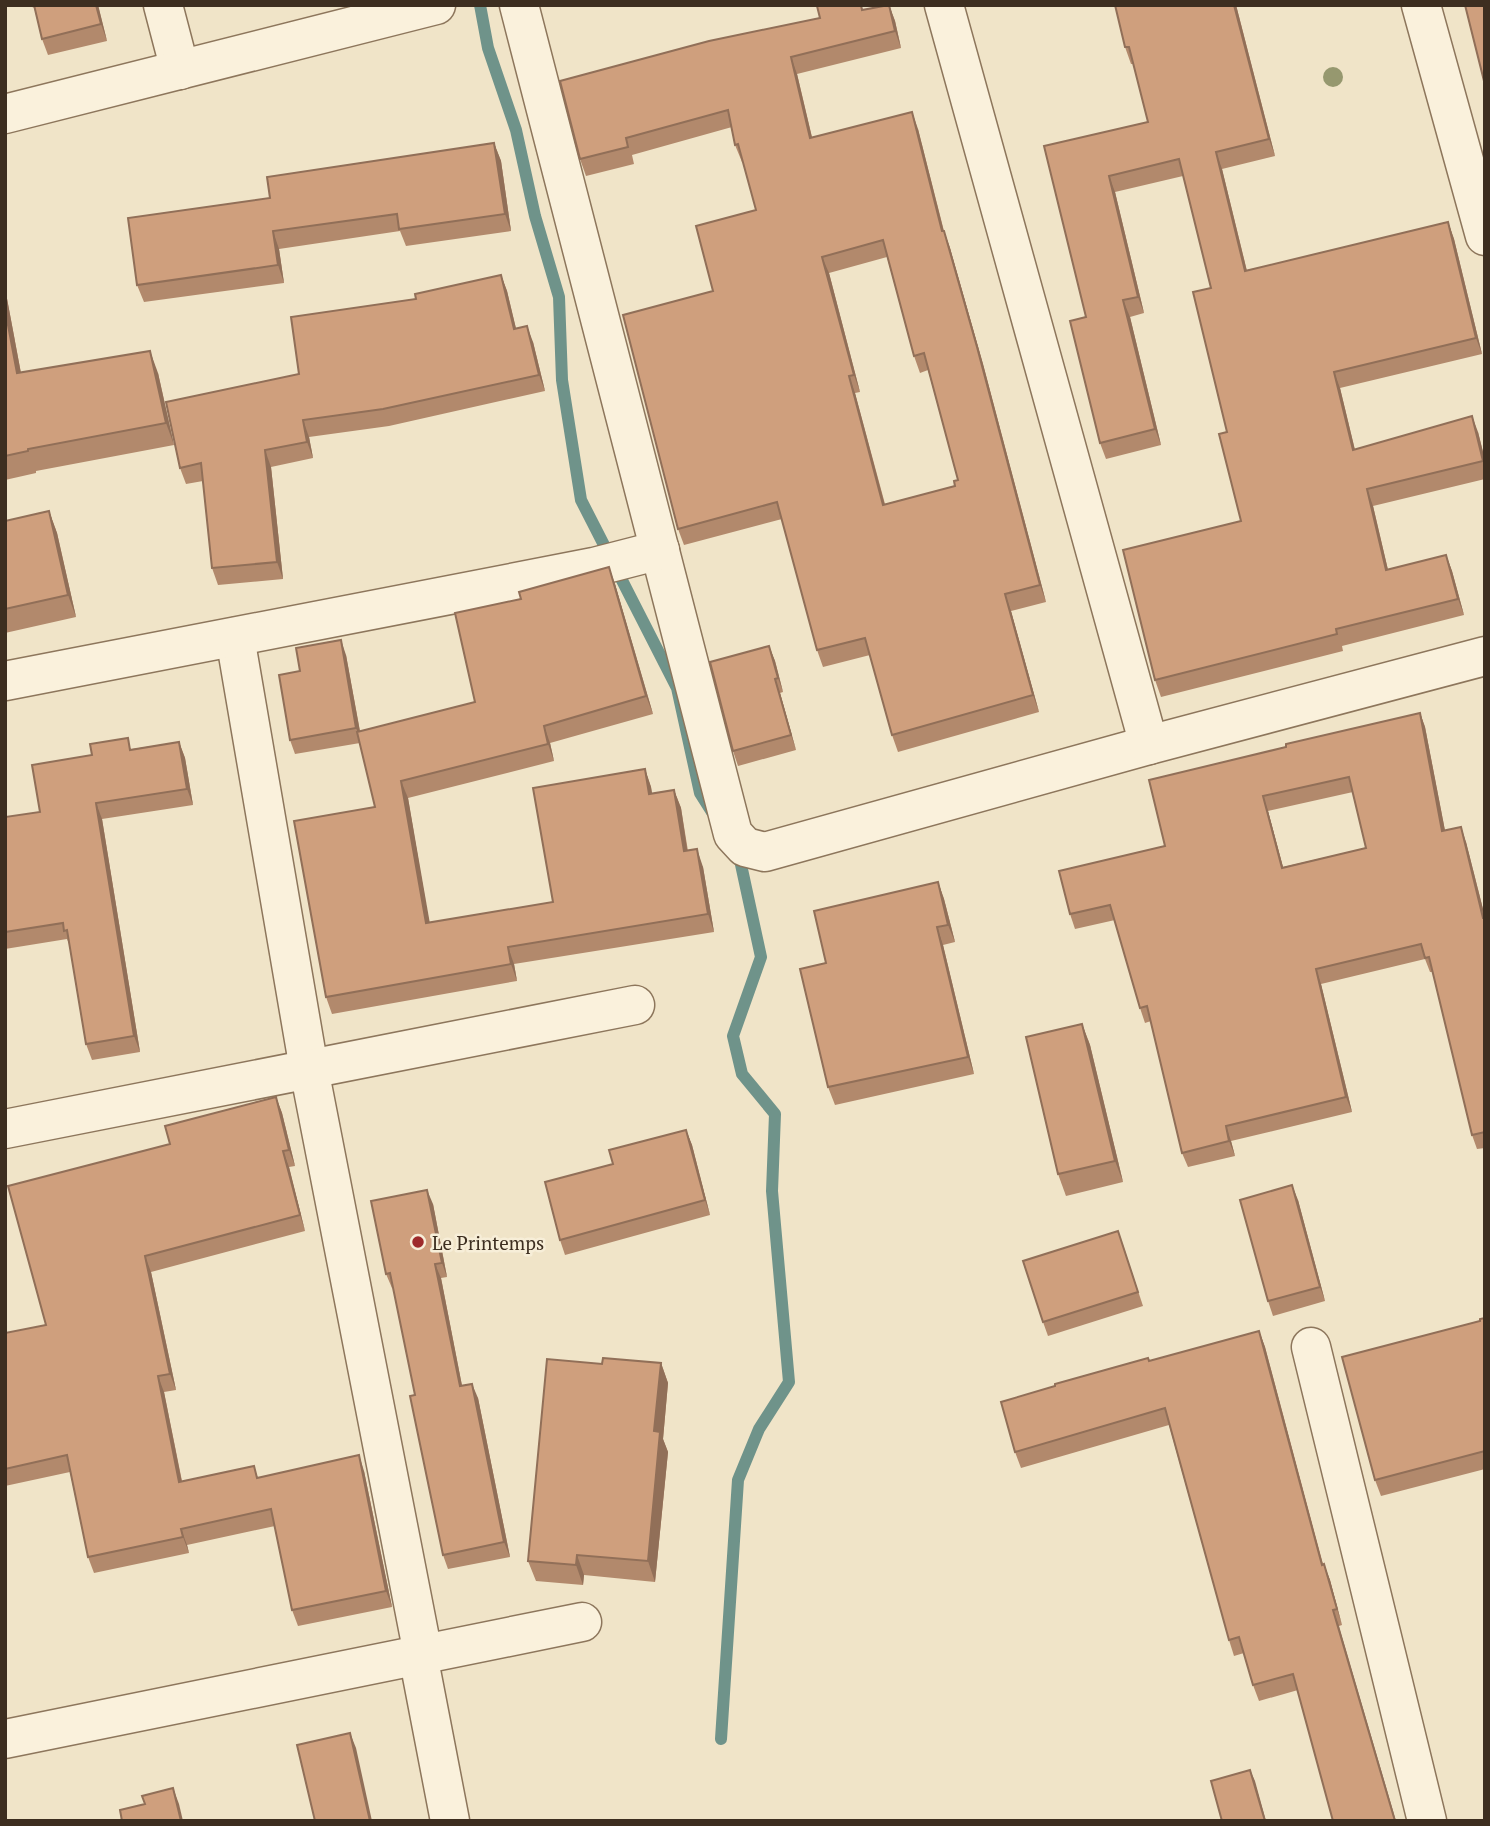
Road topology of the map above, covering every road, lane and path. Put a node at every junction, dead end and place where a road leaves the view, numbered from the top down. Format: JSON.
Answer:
{"nodes":[{"id":1,"x":163,"y":5,"type":"edge"},
{"id":2,"x":436,"y":5,"type":"edge"},
{"id":3,"x":519,"y":5,"type":"edge"},
{"id":4,"x":944,"y":5,"type":"edge"},
{"id":5,"x":1421,"y":5,"type":"edge"},
{"id":6,"x":180,"y":70,"type":"junction"},
{"id":7,"x":5,"y":114,"type":"edge"},
{"id":8,"x":1485,"y":236,"type":"edge"},
{"id":9,"x":651,"y":553,"type":"junction"},
{"id":10,"x":235,"y":637,"type":"junction"},
{"id":11,"x":1485,"y":656,"type":"edge"},
{"id":12,"x":5,"y":681,"type":"edge"},
{"id":13,"x":1149,"y":745,"type":"junction"},
{"id":14,"x":635,"y":1005,"type":"dead end"},
{"id":15,"x":309,"y":1069,"type":"junction"},
{"id":16,"x":5,"y":1129,"type":"edge"},
{"id":17,"x":1311,"y":1346,"type":"dead end"},
{"id":18,"x":582,"y":1622,"type":"dead end"},
{"id":19,"x":421,"y":1655,"type":"junction"},
{"id":20,"x":5,"y":1739,"type":"edge"},
{"id":21,"x":450,"y":1821,"type":"edge"},
{"id":22,"x":1427,"y":1821,"type":"edge"}],
"edges":[{"from":1,"to":6,"type":"street"},
{"from":2,"to":6,"type":"street"},
{"from":3,"to":9,"type":"street"},
{"from":4,"to":13,"type":"street"},
{"from":5,"to":8,"type":"street"},
{"from":6,"to":7,"type":"street"},
{"from":9,"to":10,"type":"street"},
{"from":9,"to":13,"type":"street"},
{"from":10,"to":12,"type":"street"},
{"from":10,"to":15,"type":"street"},
{"from":11,"to":13,"type":"street"},
{"from":14,"to":15,"type":"street"},
{"from":15,"to":16,"type":"street"},
{"from":15,"to":19,"type":"street"},
{"from":17,"to":22,"type":"street"},
{"from":18,"to":19,"type":"street"},
{"from":19,"to":20,"type":"street"},
{"from":19,"to":21,"type":"street"}]}
